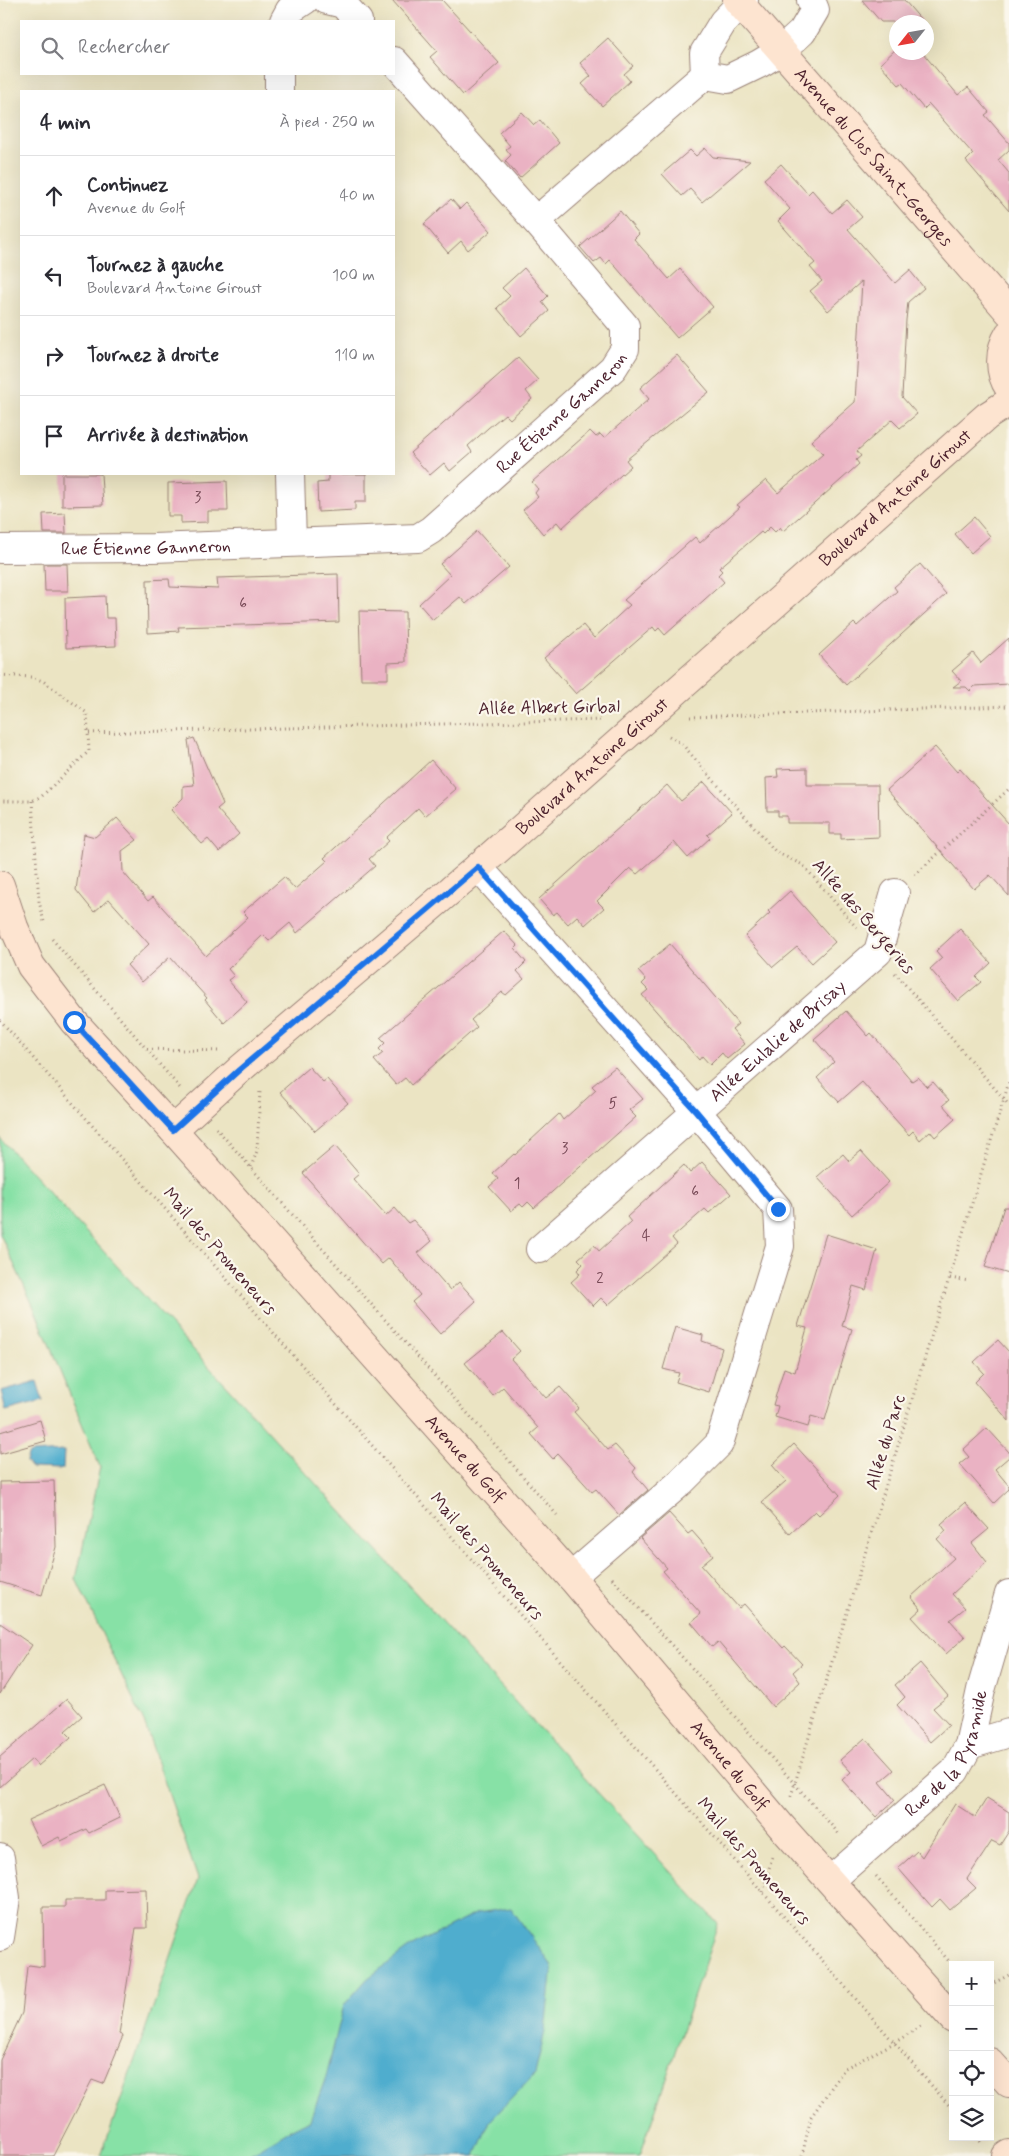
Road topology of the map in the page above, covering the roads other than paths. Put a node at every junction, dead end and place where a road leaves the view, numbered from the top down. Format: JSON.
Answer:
{"nodes":[{"id":1,"x":304,"y":0,"type":"edge"},
{"id":2,"x":327,"y":0,"type":"edge"},
{"id":3,"x":812,"y":0,"type":"edge"},
{"id":4,"x":740,"y":1,"type":"edge"},
{"id":5,"x":285,"y":20,"type":"edge"},
{"id":6,"x":357,"y":20,"type":"edge"},
{"id":7,"x":781,"y":51,"type":"junction"},
{"id":8,"x":395,"y":62,"type":"edge"},
{"id":9,"x":279,"y":75,"type":"edge"},
{"id":10,"x":705,"y":75,"type":"junction"},
{"id":11,"x":280,"y":90,"type":"edge"},
{"id":12,"x":536,"y":221,"type":"junction"},
{"id":13,"x":1009,"y":312,"type":"edge"},
{"id":14,"x":1009,"y":334,"type":"edge"},
{"id":15,"x":1009,"y":388,"type":"edge"},
{"id":16,"x":1009,"y":402,"type":"edge"},
{"id":17,"x":290,"y":475,"type":"edge"},
{"id":18,"x":292,"y":542,"type":"junction"},
{"id":19,"x":0,"y":549,"type":"edge"},
{"id":20,"x":478,"y":867,"type":"junction"},
{"id":21,"x":0,"y":885,"type":"edge"},
{"id":22,"x":895,"y":892,"type":"road end"},
{"id":23,"x":696,"y":1111,"type":"junction"},
{"id":24,"x":173,"y":1130,"type":"junction"},
{"id":25,"x":540,"y":1249,"type":"dead end"},
{"id":26,"x":571,"y":1577,"type":"junction"},
{"id":27,"x":1009,"y":1594,"type":"edge"},
{"id":28,"x":1009,"y":1733,"type":"edge"},
{"id":29,"x":969,"y":1745,"type":"junction"},
{"id":30,"x":0,"y":1858,"type":"edge"},
{"id":31,"x":831,"y":1880,"type":"junction"},
{"id":32,"x":0,"y":1937,"type":"edge"},
{"id":33,"x":949,"y":2014,"type":"edge"},
{"id":34,"x":994,"y":2066,"type":"edge"},
{"id":35,"x":1009,"y":2083,"type":"edge"},
{"id":36,"x":1009,"y":2154,"type":"edge"},
{"id":37,"x":1006,"y":2156,"type":"edge"}],
"edges":[{"from":1,"to":5,"type":"street"},
{"from":2,"to":6,"type":"street"},
{"from":3,"to":7,"type":"street"},
{"from":4,"to":7,"type":"street","name":"Avenue du Clos Saint-Georges"},
{"from":4,"to":10,"type":"street"},
{"from":7,"to":10,"type":"street"},
{"from":7,"to":13,"type":"street","name":"Avenue du Clos Saint-Georges"},
{"from":8,"to":12,"type":"street","name":"Rue Étienne Ganneron"},
{"from":9,"to":11,"type":"street"},
{"from":10,"to":12,"type":"street"},
{"from":12,"to":18,"type":"street","name":"Rue Étienne Ganneron"},
{"from":14,"to":15,"type":"street"},
{"from":16,"to":20,"type":"street","name":"Boulevard Antoine Giroust"},
{"from":17,"to":18,"type":"street"},
{"from":18,"to":19,"type":"street","name":"Rue Étienne Ganneron"},
{"from":20,"to":23,"type":"street"},
{"from":20,"to":24,"type":"street","name":"Boulevard Antoine Giroust"},
{"from":21,"to":24,"type":"street","name":"Avenue du Golf"},
{"from":22,"to":23,"type":"street","name":"Allée Eulalie de Brisay"},
{"from":23,"to":25,"type":"street","name":"Allée Eulalie de Brisay"},
{"from":23,"to":26,"type":"street"},
{"from":24,"to":26,"type":"street","name":"Avenue du Golf"},
{"from":26,"to":31,"type":"street","name":"Avenue du Golf"},
{"from":27,"to":29,"type":"street","name":"Rue de la Pyramide"},
{"from":28,"to":29,"type":"street"},
{"from":29,"to":31,"type":"street","name":"Rue de la Pyramide"},
{"from":30,"to":32,"type":"street"},
{"from":31,"to":33,"type":"street","name":"Avenue du Golf"},
{"from":34,"to":35,"type":"street"},
{"from":36,"to":37,"type":"street"}]}
